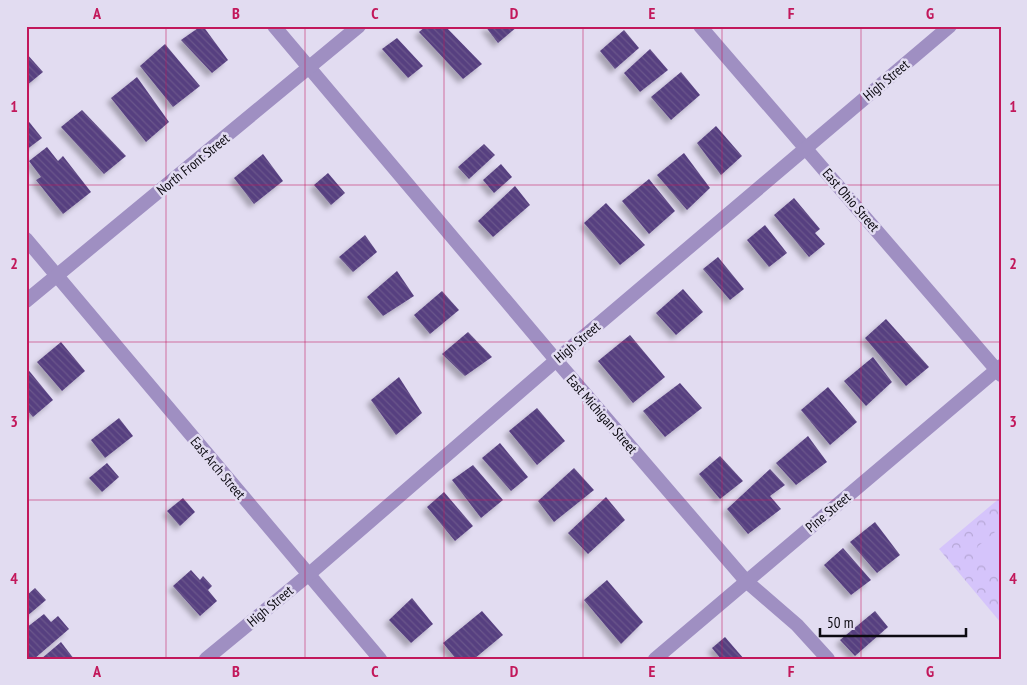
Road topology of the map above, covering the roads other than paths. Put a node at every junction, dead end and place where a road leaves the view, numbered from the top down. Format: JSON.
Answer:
{"nodes":[{"id":1,"x":274,"y":26,"type":"edge"},
{"id":2,"x":359,"y":26,"type":"edge"},
{"id":3,"x":700,"y":26,"type":"edge"},
{"id":4,"x":950,"y":26,"type":"edge"},
{"id":5,"x":310,"y":68,"type":"junction"},
{"id":6,"x":806,"y":148,"type":"junction"},
{"id":7,"x":26,"y":239,"type":"edge"},
{"id":8,"x":58,"y":276,"type":"junction"},
{"id":9,"x":26,"y":301,"type":"edge"},
{"id":10,"x":556,"y":360,"type":"junction"},
{"id":11,"x":999,"y":370,"type":"edge"},
{"id":12,"x":308,"y":574,"type":"junction"},
{"id":13,"x":746,"y":581,"type":"junction"},
{"id":14,"x":206,"y":659,"type":"edge"},
{"id":15,"x":380,"y":659,"type":"edge"},
{"id":16,"x":656,"y":659,"type":"edge"},
{"id":17,"x":828,"y":659,"type":"edge"}],
"edges":[{"from":1,"to":5,"type":"street","name":"East Michigan Street"},
{"from":2,"to":5,"type":"street","name":"North Front Street"},
{"from":3,"to":6,"type":"street","name":"East Ohio Street"},
{"from":4,"to":6,"type":"street","name":"High Street"},
{"from":5,"to":8,"type":"street","name":"North Front Street"},
{"from":5,"to":10,"type":"street","name":"East Michigan Street"},
{"from":6,"to":10,"type":"street","name":"High Street"},
{"from":6,"to":11,"type":"street","name":"East Ohio Street"},
{"from":7,"to":8,"type":"street","name":"East Arch Street"},
{"from":8,"to":9,"type":"street","name":"North Front Street"},
{"from":8,"to":12,"type":"street","name":"East Arch Street"},
{"from":10,"to":12,"type":"street","name":"High Street"},
{"from":10,"to":13,"type":"street","name":"East Michigan Street"},
{"from":11,"to":13,"type":"street","name":"Pine Street"},
{"from":12,"to":14,"type":"street","name":"High Street"},
{"from":12,"to":15,"type":"street","name":"East Arch Street"},
{"from":13,"to":16,"type":"street","name":"Pine Street"},
{"from":13,"to":17,"type":"street","name":"East Michigan Street"}]}
